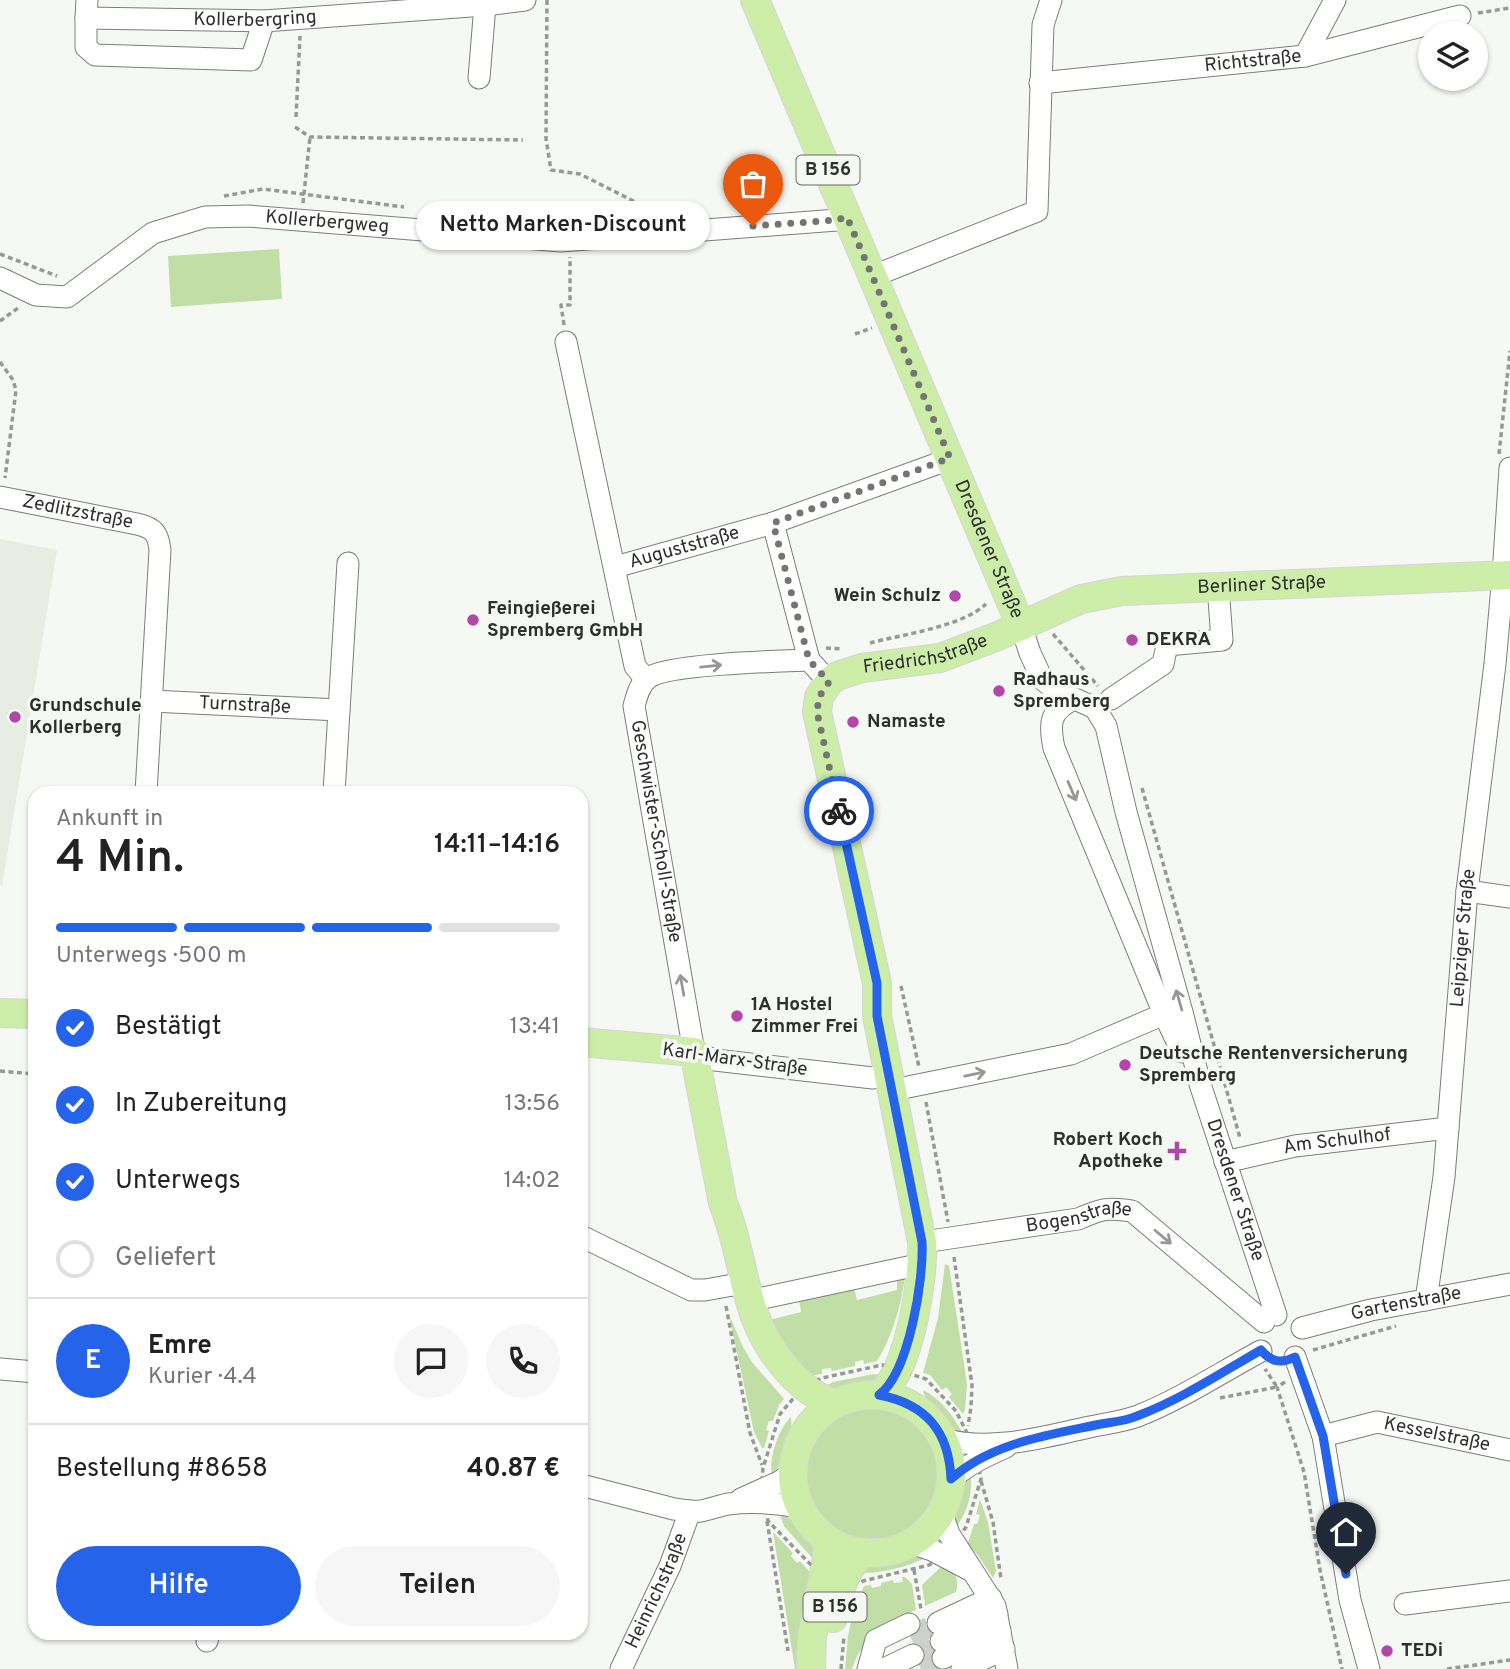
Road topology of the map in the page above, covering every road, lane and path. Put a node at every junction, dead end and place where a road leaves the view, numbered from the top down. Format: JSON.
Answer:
{"nodes":[{"id":1,"x":525,"y":0,"type":"edge"},
{"id":2,"x":547,"y":0,"type":"edge"},
{"id":3,"x":755,"y":0,"type":"edge"},
{"id":4,"x":1051,"y":0,"type":"edge"},
{"id":5,"x":1335,"y":0,"type":"edge"},
{"id":6,"x":485,"y":5,"type":"junction"},
{"id":7,"x":1510,"y":8,"type":"edge"},
{"id":8,"x":86,"y":9,"type":"edge"},
{"id":9,"x":1461,"y":16,"type":"joint"},
{"id":10,"x":301,"y":20,"type":"junction"},
{"id":11,"x":264,"y":21,"type":"junction"},
{"id":12,"x":1305,"y":56,"type":"junction"},
{"id":13,"x":479,"y":78,"type":"dead end"},
{"id":14,"x":1040,"y":83,"type":"junction"},
{"id":15,"x":296,"y":117,"type":"dead end"},
{"id":16,"x":295,"y":127,"type":"dead end"},
{"id":17,"x":310,"y":137,"type":"junction"},
{"id":18,"x":523,"y":140,"type":"dead end"},
{"id":19,"x":308,"y":163,"type":"dead end"},
{"id":20,"x":663,"y":216,"type":"dead end"},
{"id":21,"x":847,"y":217,"type":"junction"},
{"id":22,"x":571,"y":241,"type":"junction"},
{"id":23,"x":872,"y":277,"type":"junction"},
{"id":24,"x":0,"y":278,"type":"edge"},
{"id":25,"x":561,"y":306,"type":"dead end"},
{"id":26,"x":872,"y":328,"type":"dead end"},
{"id":27,"x":855,"y":334,"type":"dead end"},
{"id":28,"x":566,"y":342,"type":"dead end"},
{"id":29,"x":0,"y":362,"type":"edge"},
{"id":30,"x":950,"y":458,"type":"junction"},
{"id":31,"x":1510,"y":468,"type":"edge"},
{"id":32,"x":1,"y":497,"type":"edge"},
{"id":33,"x":773,"y":523,"type":"junction"},
{"id":34,"x":348,"y":563,"type":"dead end"},
{"id":35,"x":615,"y":567,"type":"junction"},
{"id":36,"x":1507,"y":575,"type":"edge"},
{"id":37,"x":1218,"y":586,"type":"junction"},
{"id":38,"x":1037,"y":630,"type":"junction"},
{"id":39,"x":809,"y":660,"type":"junction"},
{"id":40,"x":1089,"y":677,"type":"dead end"},
{"id":41,"x":646,"y":680,"type":"junction"},
{"id":42,"x":829,"y":682,"type":"junction"},
{"id":43,"x":1074,"y":699,"type":"junction"},
{"id":44,"x":1111,"y":699,"type":"dead end"},
{"id":45,"x":151,"y":701,"type":"junction"},
{"id":46,"x":339,"y":710,"type":"junction"},
{"id":47,"x":146,"y":786,"type":"edge"},
{"id":48,"x":334,"y":786,"type":"edge"},
{"id":49,"x":1467,"y":891,"type":"junction"},
{"id":50,"x":1510,"y":897,"type":"edge"},
{"id":51,"x":888,"y":980,"type":"junction"},
{"id":52,"x":0,"y":1013,"type":"edge"},
{"id":53,"x":28,"y":1014,"type":"edge"},
{"id":54,"x":1164,"y":1014,"type":"junction"},
{"id":55,"x":588,"y":1043,"type":"edge"},
{"id":56,"x":694,"y":1052,"type":"junction"},
{"id":57,"x":1195,"y":1066,"type":"junction"},
{"id":58,"x":0,"y":1071,"type":"edge"},
{"id":59,"x":28,"y":1073,"type":"edge"},
{"id":60,"x":907,"y":1082,"type":"junction"},
{"id":61,"x":1448,"y":1128,"type":"junction"},
{"id":62,"x":1225,"y":1162,"type":"junction"},
{"id":63,"x":588,"y":1239,"type":"edge"},
{"id":64,"x":944,"y":1239,"type":"junction"},
{"id":65,"x":922,"y":1264,"type":"junction"},
{"id":66,"x":1510,"y":1284,"type":"edge"},
{"id":67,"x":736,"y":1289,"type":"junction"},
{"id":68,"x":1426,"y":1300,"type":"junction"},
{"id":69,"x":1270,"y":1319,"type":"junction"},
{"id":70,"x":1302,"y":1328,"type":"junction"},
{"id":71,"x":1261,"y":1350,"type":"junction"},
{"id":72,"x":1295,"y":1357,"type":"junction"},
{"id":73,"x":0,"y":1369,"type":"edge"},
{"id":74,"x":28,"y":1371,"type":"edge"},
{"id":75,"x":905,"y":1373,"type":"junction"},
{"id":76,"x":1277,"y":1387,"type":"dead end"},
{"id":77,"x":799,"y":1394,"type":"junction"},
{"id":78,"x":879,"y":1395,"type":"junction"},
{"id":79,"x":835,"y":1404,"type":"junction"},
{"id":80,"x":914,"y":1406,"type":"junction"},
{"id":81,"x":807,"y":1429,"type":"junction"},
{"id":82,"x":1323,"y":1436,"type":"junction"},
{"id":83,"x":1510,"y":1450,"type":"edge"},
{"id":84,"x":968,"y":1451,"type":"junction"},
{"id":85,"x":793,"y":1472,"type":"junction"},
{"id":86,"x":588,"y":1487,"type":"edge"},
{"id":87,"x":764,"y":1500,"type":"junction"},
{"id":88,"x":800,"y":1507,"type":"junction"},
{"id":89,"x":690,"y":1511,"type":"junction"},
{"id":90,"x":941,"y":1511,"type":"junction"},
{"id":91,"x":827,"y":1539,"type":"junction"},
{"id":92,"x":911,"y":1543,"type":"junction"},
{"id":93,"x":948,"y":1549,"type":"junction"},
{"id":94,"x":862,"y":1552,"type":"junction"},
{"id":95,"x":834,"y":1576,"type":"junction"},
{"id":96,"x":1510,"y":1591,"type":"edge"},
{"id":97,"x":1405,"y":1604,"type":"dead end"},
{"id":98,"x":999,"y":1630,"type":"edge"},
{"id":99,"x":911,"y":1638,"type":"tunnel mouth"},
{"id":100,"x":944,"y":1640,"type":"edge"},
{"id":101,"x":1510,"y":1660,"type":"edge"},
{"id":102,"x":799,"y":1662,"type":"edge"},
{"id":103,"x":875,"y":1664,"type":"edge"},
{"id":104,"x":621,"y":1669,"type":"edge"},
{"id":105,"x":827,"y":1669,"type":"edge"},
{"id":106,"x":1342,"y":1669,"type":"edge"},
{"id":107,"x":1369,"y":1669,"type":"edge"},
{"id":108,"x":1447,"y":1669,"type":"edge"}],
"edges":[{"from":1,"to":6,"type":"street","name":"Kollerbergring"},
{"from":2,"to":20,"type":"path"},
{"from":3,"to":21,"type":"main road","name":"Dresdener Straße","number":"B 156"},
{"from":4,"to":14,"type":"street"},
{"from":5,"to":12,"type":"street"},
{"from":6,"to":10,"type":"street","name":"Kollerbergring"},
{"from":6,"to":13,"type":"street"},
{"from":7,"to":9,"type":"path"},
{"from":8,"to":11,"type":"street","name":"Kollerbergring"},
{"from":8,"to":11,"type":"street"},
{"from":9,"to":12,"type":"street","name":"Richtstraße"},
{"from":10,"to":11,"type":"street","name":"Kollerbergring"},
{"from":10,"to":15,"type":"path"},
{"from":12,"to":14,"type":"street","name":"Richtstraße"},
{"from":14,"to":23,"type":"street"},
{"from":16,"to":17,"type":"path"},
{"from":17,"to":18,"type":"path"},
{"from":17,"to":19,"type":"path"},
{"from":21,"to":22,"type":"street","name":"Kollerbergweg"},
{"from":21,"to":23,"type":"main road","name":"Dresdener Straße","number":"B 156"},
{"from":22,"to":24,"type":"street","name":"Kollerbergweg"},
{"from":22,"to":25,"type":"path"},
{"from":23,"to":30,"type":"main road","name":"Dresdener Straße","number":"B 156"},
{"from":26,"to":27,"type":"path"},
{"from":28,"to":35,"type":"street"},
{"from":29,"to":32,"type":"path"},
{"from":30,"to":33,"type":"street","name":"Auguststraße"},
{"from":30,"to":38,"type":"main road","name":"Dresdener Straße","number":"B 156"},
{"from":31,"to":36,"type":"street","name":"Leipziger Straße"},
{"from":32,"to":45,"type":"street","name":"Zedlitzstraße"},
{"from":33,"to":35,"type":"street","name":"Auguststraße"},
{"from":33,"to":39,"type":"street"},
{"from":34,"to":46,"type":"street"},
{"from":35,"to":41,"type":"street"},
{"from":36,"to":37,"type":"main road","name":"Berliner Straße"},
{"from":36,"to":49,"type":"street","name":"Leipziger Straße"},
{"from":37,"to":38,"type":"main road","name":"Berliner Straße"},
{"from":37,"to":44,"type":"street"},
{"from":38,"to":40,"type":"path"},
{"from":38,"to":42,"type":"main road","name":"Friedrichstraße"},
{"from":38,"to":43,"type":"street","name":"Dresdener Straße"},
{"from":41,"to":39,"type":"street","one_way":true},
{"from":39,"to":42,"type":"street"},
{"from":56,"to":41,"type":"street","name":"Geschwister-Scholl-Straße","one_way":true},
{"from":42,"to":51,"type":"main road"},
{"from":43,"to":54,"type":"street","name":"Dresdener Straße","one_way":true},
{"from":57,"to":43,"type":"street","name":"Dresdener Straße","one_way":true},
{"from":45,"to":46,"type":"street","name":"Turnstraße"},
{"from":45,"to":47,"type":"street"},
{"from":46,"to":48,"type":"street"},
{"from":49,"to":50,"type":"street"},
{"from":49,"to":61,"type":"street","name":"Leipziger Straße"},
{"from":51,"to":60,"type":"path"},
{"from":51,"to":60,"type":"main road"},
{"from":52,"to":53,"type":"main road"},
{"from":54,"to":57,"type":"street","name":"Dresdener Straße"},
{"from":60,"to":54,"type":"street","name":"Karl-Marx-Straße","one_way":true},
{"from":55,"to":56,"type":"main road","name":"Karl-Marx-Straße"},
{"from":56,"to":60,"type":"street","name":"Karl-Marx-Straße"},
{"from":56,"to":67,"type":"main road","name":"Geschwister-Scholl-Straße"},
{"from":57,"to":62,"type":"street","name":"Dresdener Straße"},
{"from":58,"to":59,"type":"path"},
{"from":60,"to":64,"type":"main road"},
{"from":60,"to":64,"type":"path"},
{"from":60,"to":65,"type":"main road"},
{"from":61,"to":62,"type":"street","name":"Am Schulhof"},
{"from":61,"to":68,"type":"street","name":"Leipziger Straße"},
{"from":62,"to":69,"type":"street","name":"Dresdener Straße"},
{"from":63,"to":67,"type":"street"},
{"from":64,"to":69,"type":"street","name":"Bogenstraße","one_way":true},
{"from":64,"to":75,"type":"main road"},
{"from":64,"to":84,"type":"path"},
{"from":65,"to":67,"type":"street"},
{"from":65,"to":75,"type":"main road"},
{"from":66,"to":68,"type":"street","name":"Gartenstraße"},
{"from":67,"to":77,"type":"main road","name":"Geschwister-Scholl-Straße"},
{"from":67,"to":87,"type":"path"},
{"from":68,"to":70,"type":"street","name":"Gartenstraße"},
{"from":69,"to":70,"type":"street"},
{"from":69,"to":71,"type":"street","name":"Dresdener Straße"},
{"from":70,"to":72,"type":"street"},
{"from":71,"to":72,"type":"street"},
{"from":71,"to":84,"type":"street"},
{"from":72,"to":82,"type":"street"},
{"from":73,"to":74,"type":"street"},
{"from":75,"to":77,"type":"path"},
{"from":75,"to":78,"type":"main road"},
{"from":75,"to":80,"type":"main road"},
{"from":75,"to":84,"type":"path"},
{"from":76,"to":106,"type":"path"},
{"from":77,"to":79,"type":"main road","name":"Geschwister-Scholl-Straße"},
{"from":77,"to":81,"type":"main road","name":"Geschwister-Scholl-Straße"},
{"from":77,"to":87,"type":"path"},
{"from":78,"to":79,"type":"main road"},
{"from":78,"to":80,"type":"main road"},
{"from":79,"to":81,"type":"main road"},
{"from":80,"to":84,"type":"main road"},
{"from":81,"to":85,"type":"main road"},
{"from":82,"to":83,"type":"street","name":"Kesselstraße"},
{"from":82,"to":107,"type":"street"},
{"from":84,"to":90,"type":"main road"},
{"from":84,"to":93,"type":"path"},
{"from":84,"to":98,"type":"path"},
{"from":85,"to":87,"type":"street"},
{"from":85,"to":88,"type":"main road"},
{"from":86,"to":89,"type":"street"},
{"from":87,"to":88,"type":"street"},
{"from":87,"to":89,"type":"street"},
{"from":87,"to":95,"type":"path"},
{"from":87,"to":102,"type":"path"},
{"from":88,"to":91,"type":"main road"},
{"from":89,"to":104,"type":"street","name":"Heinrichstraße"},
{"from":90,"to":92,"type":"main road"},
{"from":90,"to":93,"type":"street"},
{"from":91,"to":94,"type":"main road"},
{"from":91,"to":95,"type":"main road","number":"B 156"},
{"from":92,"to":93,"type":"street"},
{"from":92,"to":94,"type":"main road"},
{"from":93,"to":95,"type":"path"},
{"from":93,"to":98,"type":"street"},
{"from":94,"to":95,"type":"main road","number":"B 156"},
{"from":95,"to":102,"type":"main road","number":"B 156"},
{"from":95,"to":105,"type":"main road","number":"B 156"},
{"from":96,"to":97,"type":"street"},
{"from":98,"to":100,"type":"street"},
{"from":98,"to":100,"type":"street"},
{"from":98,"to":100,"type":"street"},
{"from":99,"to":103,"type":"street"},
{"from":101,"to":108,"type":"path"}]}
